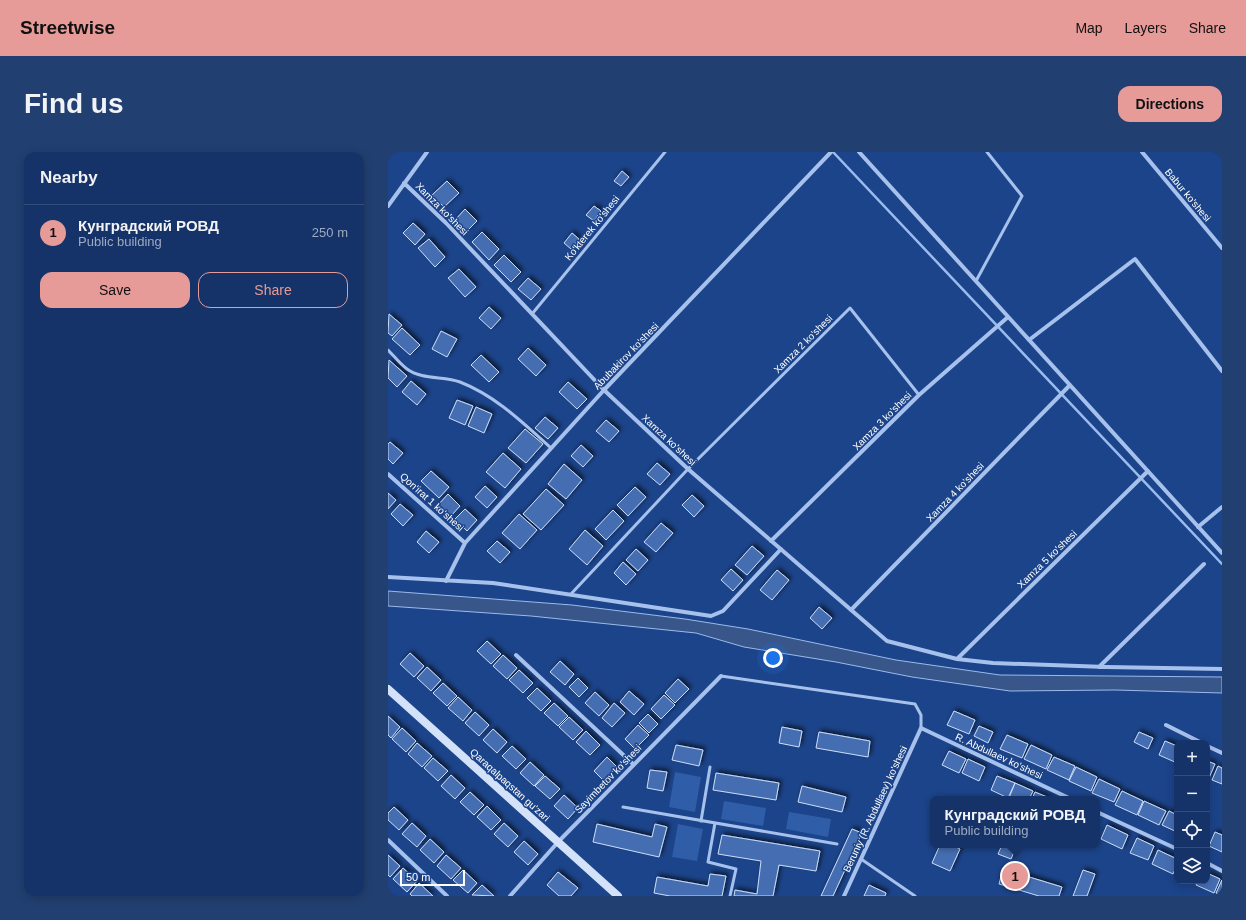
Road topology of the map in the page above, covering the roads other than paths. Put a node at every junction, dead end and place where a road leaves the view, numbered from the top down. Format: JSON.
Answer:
{"nodes":[{"id":1,"x":427,"y":152,"type":"edge"},
{"id":2,"x":665,"y":152,"type":"edge"},
{"id":3,"x":831,"y":152,"type":"edge"},
{"id":4,"x":859,"y":152,"type":"edge"},
{"id":5,"x":987,"y":152,"type":"edge"},
{"id":6,"x":1142,"y":152,"type":"edge"},
{"id":7,"x":404,"y":183,"type":"junction"},
{"id":8,"x":388,"y":206,"type":"edge"},
{"id":9,"x":1222,"y":248,"type":"edge"},
{"id":10,"x":976,"y":281,"type":"junction"},
{"id":11,"x":532,"y":314,"type":"junction"},
{"id":12,"x":1008,"y":317,"type":"junction"},
{"id":13,"x":1029,"y":340,"type":"junction"},
{"id":14,"x":388,"y":350,"type":"edge"},
{"id":15,"x":1222,"y":371,"type":"edge"},
{"id":16,"x":1070,"y":385,"type":"junction"},
{"id":17,"x":604,"y":390,"type":"junction"},
{"id":18,"x":919,"y":395,"type":"junction"},
{"id":19,"x":551,"y":448,"type":"junction"},
{"id":20,"x":688,"y":469,"type":"junction"},
{"id":21,"x":1148,"y":471,"type":"junction"},
{"id":22,"x":388,"y":474,"type":"edge"},
{"id":23,"x":1222,"y":507,"type":"edge"},
{"id":24,"x":1198,"y":527,"type":"junction"},
{"id":25,"x":771,"y":541,"type":"junction"},
{"id":26,"x":465,"y":543,"type":"junction"},
{"id":27,"x":781,"y":549,"type":"junction"},
{"id":28,"x":1222,"y":552,"type":"edge"},
{"id":29,"x":1204,"y":564,"type":"dead end"},
{"id":30,"x":388,"y":577,"type":"edge"},
{"id":31,"x":446,"y":581,"type":"junction"},
{"id":32,"x":571,"y":594,"type":"junction"},
{"id":33,"x":851,"y":610,"type":"junction"},
{"id":34,"x":516,"y":655,"type":"dead end"},
{"id":35,"x":957,"y":659,"type":"junction"},
{"id":36,"x":1099,"y":667,"type":"junction"},
{"id":37,"x":1222,"y":669,"type":"edge"},
{"id":38,"x":720,"y":676,"type":"joint"},
{"id":39,"x":388,"y":689,"type":"edge"},
{"id":40,"x":1166,"y":725,"type":"dead end"},
{"id":41,"x":921,"y":728,"type":"junction"},
{"id":42,"x":1196,"y":740,"type":"edge"},
{"id":43,"x":1210,"y":747,"type":"edge"},
{"id":44,"x":1222,"y":753,"type":"edge"},
{"id":45,"x":634,"y":764,"type":"junction"},
{"id":46,"x":710,"y":767,"type":"dead end"},
{"id":47,"x":1064,"y":796,"type":"edge"},
{"id":48,"x":623,"y":807,"type":"dead end"},
{"id":49,"x":1100,"y":813,"type":"edge"},
{"id":50,"x":701,"y":821,"type":"junction"},
{"id":51,"x":715,"y":823,"type":"junction"},
{"id":52,"x":388,"y":840,"type":"edge"},
{"id":53,"x":559,"y":842,"type":"junction"},
{"id":54,"x":837,"y":844,"type":"dead end"},
{"id":55,"x":1175,"y":848,"type":"edge"},
{"id":56,"x":861,"y":859,"type":"junction"},
{"id":57,"x":1210,"y":865,"type":"edge"},
{"id":58,"x":1222,"y":871,"type":"edge"},
{"id":59,"x":447,"y":896,"type":"edge"},
{"id":60,"x":510,"y":896,"type":"edge"},
{"id":61,"x":618,"y":896,"type":"edge"},
{"id":62,"x":730,"y":896,"type":"edge"},
{"id":63,"x":844,"y":896,"type":"edge"},
{"id":64,"x":916,"y":896,"type":"edge"}],
"edges":[{"from":1,"to":7,"type":"street"},
{"from":2,"to":11,"type":"lane","name":"Ko'kterek ko'shesi"},
{"from":3,"to":17,"type":"street","name":"Abubakirov ko'shesi"},
{"from":4,"to":10,"type":"street"},
{"from":5,"to":10,"type":"lane"},
{"from":6,"to":9,"type":"street","name":"Babur ko'shesi"},
{"from":7,"to":8,"type":"street"},
{"from":7,"to":11,"type":"street","name":"Xamza ko'shesi"},
{"from":10,"to":12,"type":"street"},
{"from":11,"to":17,"type":"street","name":"Xamza ko'shesi"},
{"from":12,"to":13,"type":"street"},
{"from":12,"to":18,"type":"street","name":"Xamza 3 ko'shesi"},
{"from":13,"to":15,"type":"street"},
{"from":13,"to":16,"type":"street"},
{"from":14,"to":19,"type":"lane"},
{"from":16,"to":21,"type":"street"},
{"from":16,"to":33,"type":"street","name":"Xamza 4 ko'shesi"},
{"from":17,"to":19,"type":"street","name":"Abubakirov ko'shesi"},
{"from":17,"to":20,"type":"street","name":"Xamza ko'shesi"},
{"from":18,"to":20,"type":"lane","name":"Xamza 2 ko'shesi"},
{"from":18,"to":25,"type":"street","name":"Xamza 3 ko'shesi"},
{"from":19,"to":26,"type":"street","name":"Abubakirov ko'shesi"},
{"from":20,"to":25,"type":"street","name":"Xamza ko'shesi"},
{"from":20,"to":32,"type":"lane"},
{"from":21,"to":24,"type":"street"},
{"from":21,"to":35,"type":"street","name":"Xamza 5 ko'shesi"},
{"from":22,"to":26,"type":"street","name":"Qon'irat 1 ko'shesi"},
{"from":23,"to":24,"type":"street"},
{"from":24,"to":28,"type":"street"},
{"from":25,"to":27,"type":"street","name":"Xamza ko'shesi"},
{"from":26,"to":31,"type":"street","name":"Abubakirov ko'shesi"},
{"from":27,"to":32,"type":"street"},
{"from":27,"to":33,"type":"street","name":"Xamza ko'shesi"},
{"from":29,"to":36,"type":"street"},
{"from":30,"to":31,"type":"street"},
{"from":31,"to":32,"type":"street"},
{"from":33,"to":35,"type":"street","name":"Xamza ko'shesi"},
{"from":34,"to":45,"type":"street"},
{"from":35,"to":36,"type":"street","name":"Xamza ko'shesi"},
{"from":36,"to":37,"type":"street","name":"Xamza ko'shesi"},
{"from":38,"to":41,"type":"lane"},
{"from":38,"to":45,"type":"street","name":"Sayimbetov ko'shesi"},
{"from":39,"to":53,"type":"street","name":"Qaraqalpaqstan gu'zari"},
{"from":40,"to":42,"type":"street"},
{"from":41,"to":47,"type":"street","name":"R. Abdullaev ko'shesi"},
{"from":41,"to":56,"type":"street","name":"Beruniy (R. Abdullaev) ko'shesi"},
{"from":43,"to":44,"type":"street"},
{"from":45,"to":53,"type":"street","name":"Sayimbetov ko'shesi"},
{"from":46,"to":50,"type":"lane"},
{"from":48,"to":50,"type":"lane"},
{"from":49,"to":55,"type":"street"},
{"from":50,"to":51,"type":"lane"},
{"from":51,"to":54,"type":"lane"},
{"from":51,"to":62,"type":"lane"},
{"from":52,"to":59,"type":"street"},
{"from":53,"to":60,"type":"street","name":"Sayimbetov ko'shesi"},
{"from":53,"to":61,"type":"street","name":"Qaraqalpaqstan gu'zari"},
{"from":56,"to":63,"type":"street","name":"Beruniy (R. Abdullaev) ko'shesi"},
{"from":56,"to":64,"type":"lane"},
{"from":57,"to":58,"type":"street"}]}
